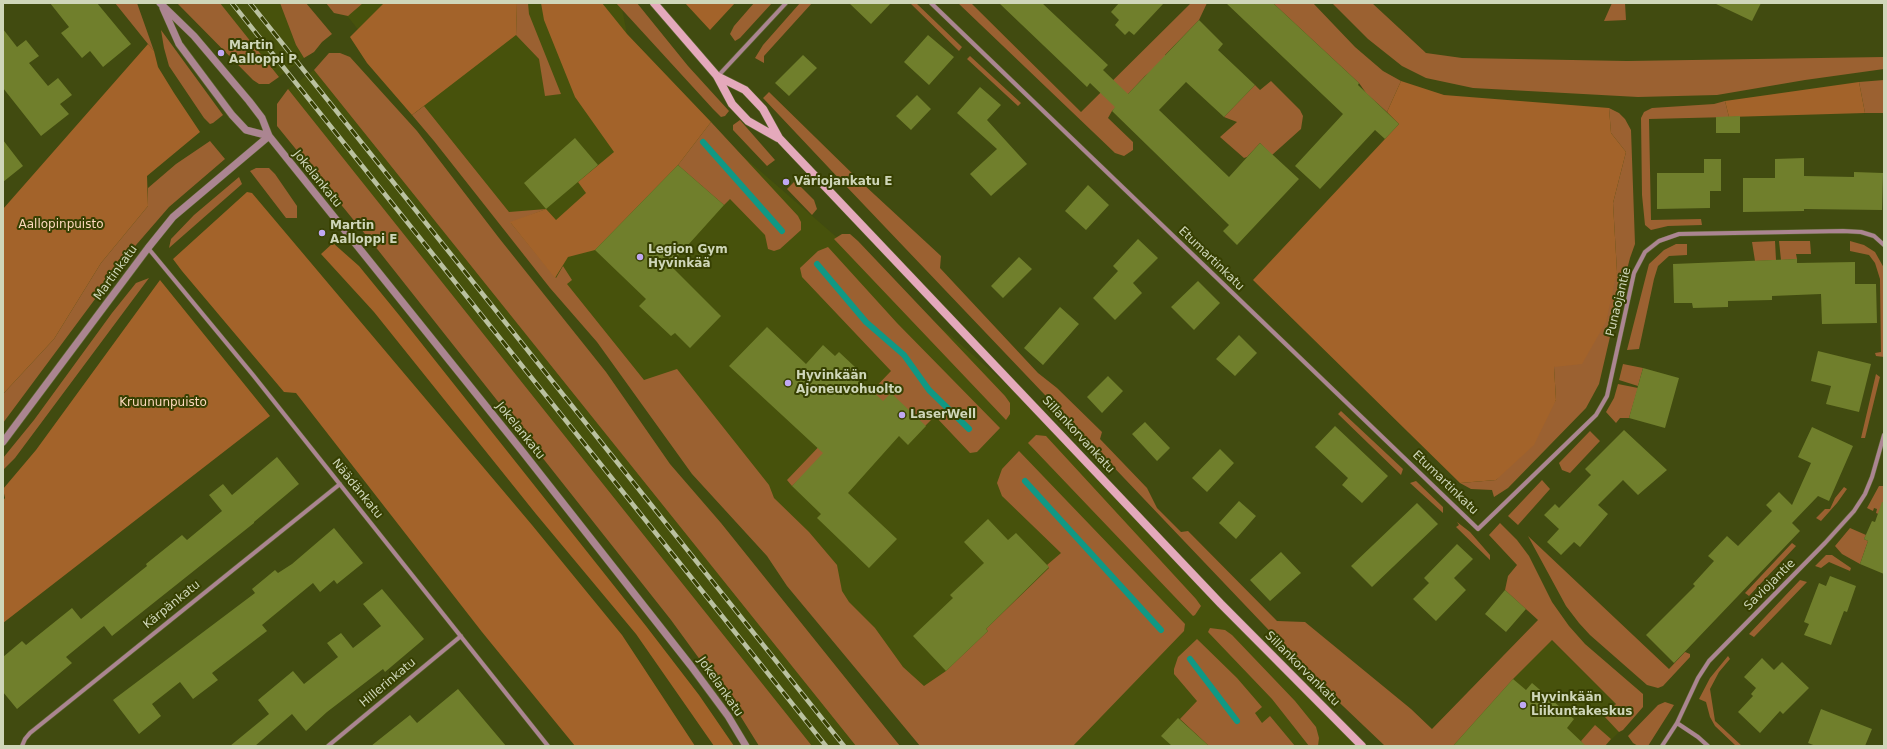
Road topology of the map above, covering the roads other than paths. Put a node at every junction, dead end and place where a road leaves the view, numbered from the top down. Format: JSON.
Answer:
{"nodes":[{"id":1,"x":654,"y":3,"type":"edge"},
{"id":2,"x":786,"y":3,"type":"edge"},
{"id":3,"x":931,"y":3,"type":"edge"},
{"id":4,"x":161,"y":4,"type":"edge"},
{"id":5,"x":717,"y":76,"type":"junction"},
{"id":6,"x":269,"y":136,"type":"junction"},
{"id":7,"x":779,"y":138,"type":"junction"},
{"id":8,"x":1884,"y":245,"type":"edge"},
{"id":9,"x":148,"y":248,"type":"junction"},
{"id":10,"x":1884,"y":435,"type":"edge"},
{"id":11,"x":3,"y":442,"type":"edge"},
{"id":12,"x":340,"y":484,"type":"junction"},
{"id":13,"x":1478,"y":529,"type":"joint"},
{"id":14,"x":461,"y":636,"type":"junction"},
{"id":15,"x":1677,"y":723,"type":"junction"},
{"id":16,"x":22,"y":746,"type":"edge"},
{"id":17,"x":328,"y":746,"type":"edge"},
{"id":18,"x":548,"y":746,"type":"edge"},
{"id":19,"x":746,"y":746,"type":"edge"},
{"id":20,"x":1362,"y":746,"type":"edge"},
{"id":21,"x":1662,"y":746,"type":"edge"},
{"id":22,"x":1708,"y":746,"type":"edge"}],
"edges":[{"from":1,"to":5,"type":"main road","name":"Sillankorvankatu"},
{"from":2,"to":5,"type":"street"},
{"from":3,"to":13,"type":"street","name":"Etumartinkatu"},
{"from":4,"to":6,"type":"street","name":"Jokelankatu"},
{"from":4,"to":6,"type":"street","name":"Jokelankatu"},
{"from":5,"to":7,"type":"main road","name":"Sillankorvankatu"},
{"from":5,"to":7,"type":"main road","name":"Sillankorvankatu"},
{"from":6,"to":9,"type":"street","name":"Martinkatu"},
{"from":6,"to":19,"type":"street","name":"Jokelankatu"},
{"from":7,"to":20,"type":"main road","name":"Sillankorvankatu"},
{"from":8,"to":13,"type":"street","name":"Punaojantie"},
{"from":9,"to":11,"type":"street","name":"Martinkatu"},
{"from":9,"to":12,"type":"street","name":"Näädänkatu"},
{"from":10,"to":15,"type":"street","name":"Saviojantie"},
{"from":12,"to":14,"type":"street","name":"Näädänkatu"},
{"from":12,"to":16,"type":"street","name":"Kärpänkatu"},
{"from":14,"to":17,"type":"street","name":"Hillerinkatu"},
{"from":14,"to":18,"type":"street","name":"Näädänkatu"},
{"from":15,"to":21,"type":"street","name":"Saviojantie"},
{"from":15,"to":22,"type":"street"}]}
